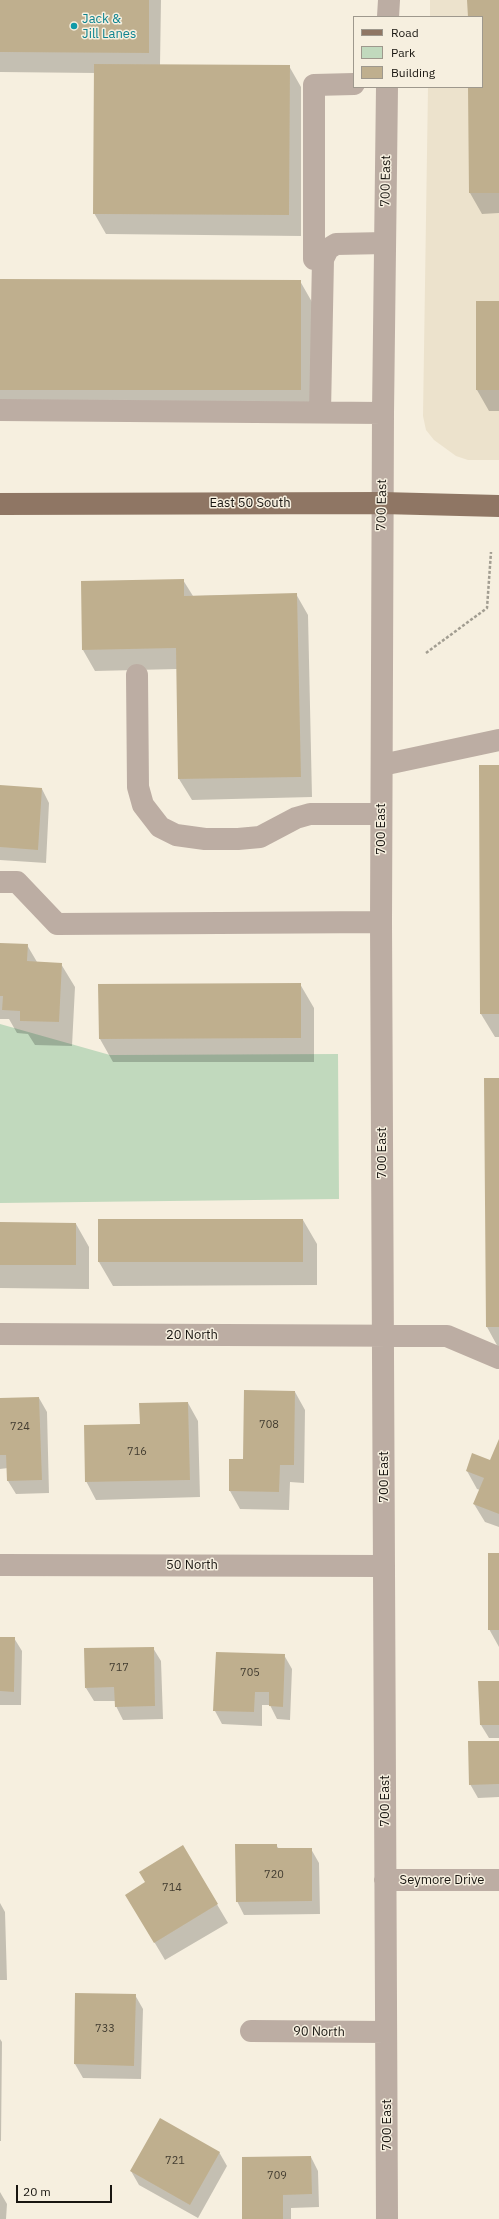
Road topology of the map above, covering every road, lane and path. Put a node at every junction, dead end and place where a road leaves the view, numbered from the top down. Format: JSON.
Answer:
{"nodes":[{"id":1,"x":389,"y":0,"type":"edge"},
{"id":2,"x":388,"y":16,"type":"edge"},
{"id":3,"x":353,"y":84,"type":"edge"},
{"id":4,"x":388,"y":88,"type":"edge"},
{"id":5,"x":385,"y":243,"type":"junction"},
{"id":6,"x":323,"y":259,"type":"junction"},
{"id":7,"x":0,"y":410,"type":"edge"},
{"id":8,"x":320,"y":412,"type":"junction"},
{"id":9,"x":383,"y":413,"type":"junction"},
{"id":10,"x":382,"y":503,"type":"junction"},
{"id":11,"x":0,"y":504,"type":"edge"},
{"id":12,"x":499,"y":506,"type":"edge"},
{"id":13,"x":491,"y":552,"type":"dead end"},
{"id":14,"x":426,"y":653,"type":"dead end"},
{"id":15,"x":137,"y":675,"type":"dead end"},
{"id":16,"x":499,"y":740,"type":"edge"},
{"id":17,"x":382,"y":765,"type":"junction"},
{"id":18,"x":381,"y":814,"type":"junction"},
{"id":19,"x":0,"y":882,"type":"edge"},
{"id":20,"x":381,"y":922,"type":"junction"},
{"id":21,"x":0,"y":1334,"type":"edge"},
{"id":22,"x":383,"y":1335,"type":"junction"},
{"id":23,"x":499,"y":1358,"type":"edge"},
{"id":24,"x":0,"y":1565,"type":"edge"},
{"id":25,"x":384,"y":1566,"type":"junction"},
{"id":26,"x":386,"y":1880,"type":"junction"},
{"id":27,"x":499,"y":1880,"type":"edge"},
{"id":28,"x":251,"y":2031,"type":"dead end"},
{"id":29,"x":386,"y":2032,"type":"junction"},
{"id":30,"x":387,"y":2219,"type":"edge"}],
"edges":[{"from":1,"to":2,"type":"street"},
{"from":3,"to":6,"type":"street"},
{"from":4,"to":5,"type":"street","name":"700 East"},
{"from":5,"to":6,"type":"street"},
{"from":5,"to":9,"type":"street","name":"700 East"},
{"from":6,"to":8,"type":"street"},
{"from":7,"to":8,"type":"street"},
{"from":8,"to":9,"type":"street"},
{"from":9,"to":10,"type":"street","name":"700 East"},
{"from":10,"to":11,"type":"main road","name":"East 50 South"},
{"from":10,"to":12,"type":"main road","name":"East 50 South"},
{"from":10,"to":17,"type":"street","name":"700 East"},
{"from":13,"to":14,"type":"path"},
{"from":15,"to":18,"type":"street"},
{"from":16,"to":17,"type":"street"},
{"from":17,"to":18,"type":"street","name":"700 East"},
{"from":18,"to":20,"type":"street","name":"700 East"},
{"from":19,"to":20,"type":"street"},
{"from":20,"to":22,"type":"street","name":"700 East"},
{"from":21,"to":22,"type":"street","name":"20 North"},
{"from":22,"to":23,"type":"street","name":"20 North"},
{"from":22,"to":25,"type":"street","name":"700 East"},
{"from":24,"to":25,"type":"street","name":"50 North"},
{"from":25,"to":26,"type":"street","name":"700 East"},
{"from":26,"to":27,"type":"street","name":"Seymore Drive"},
{"from":26,"to":29,"type":"street","name":"700 East"},
{"from":28,"to":29,"type":"street","name":"90 North"},
{"from":29,"to":30,"type":"street","name":"700 East"}]}
